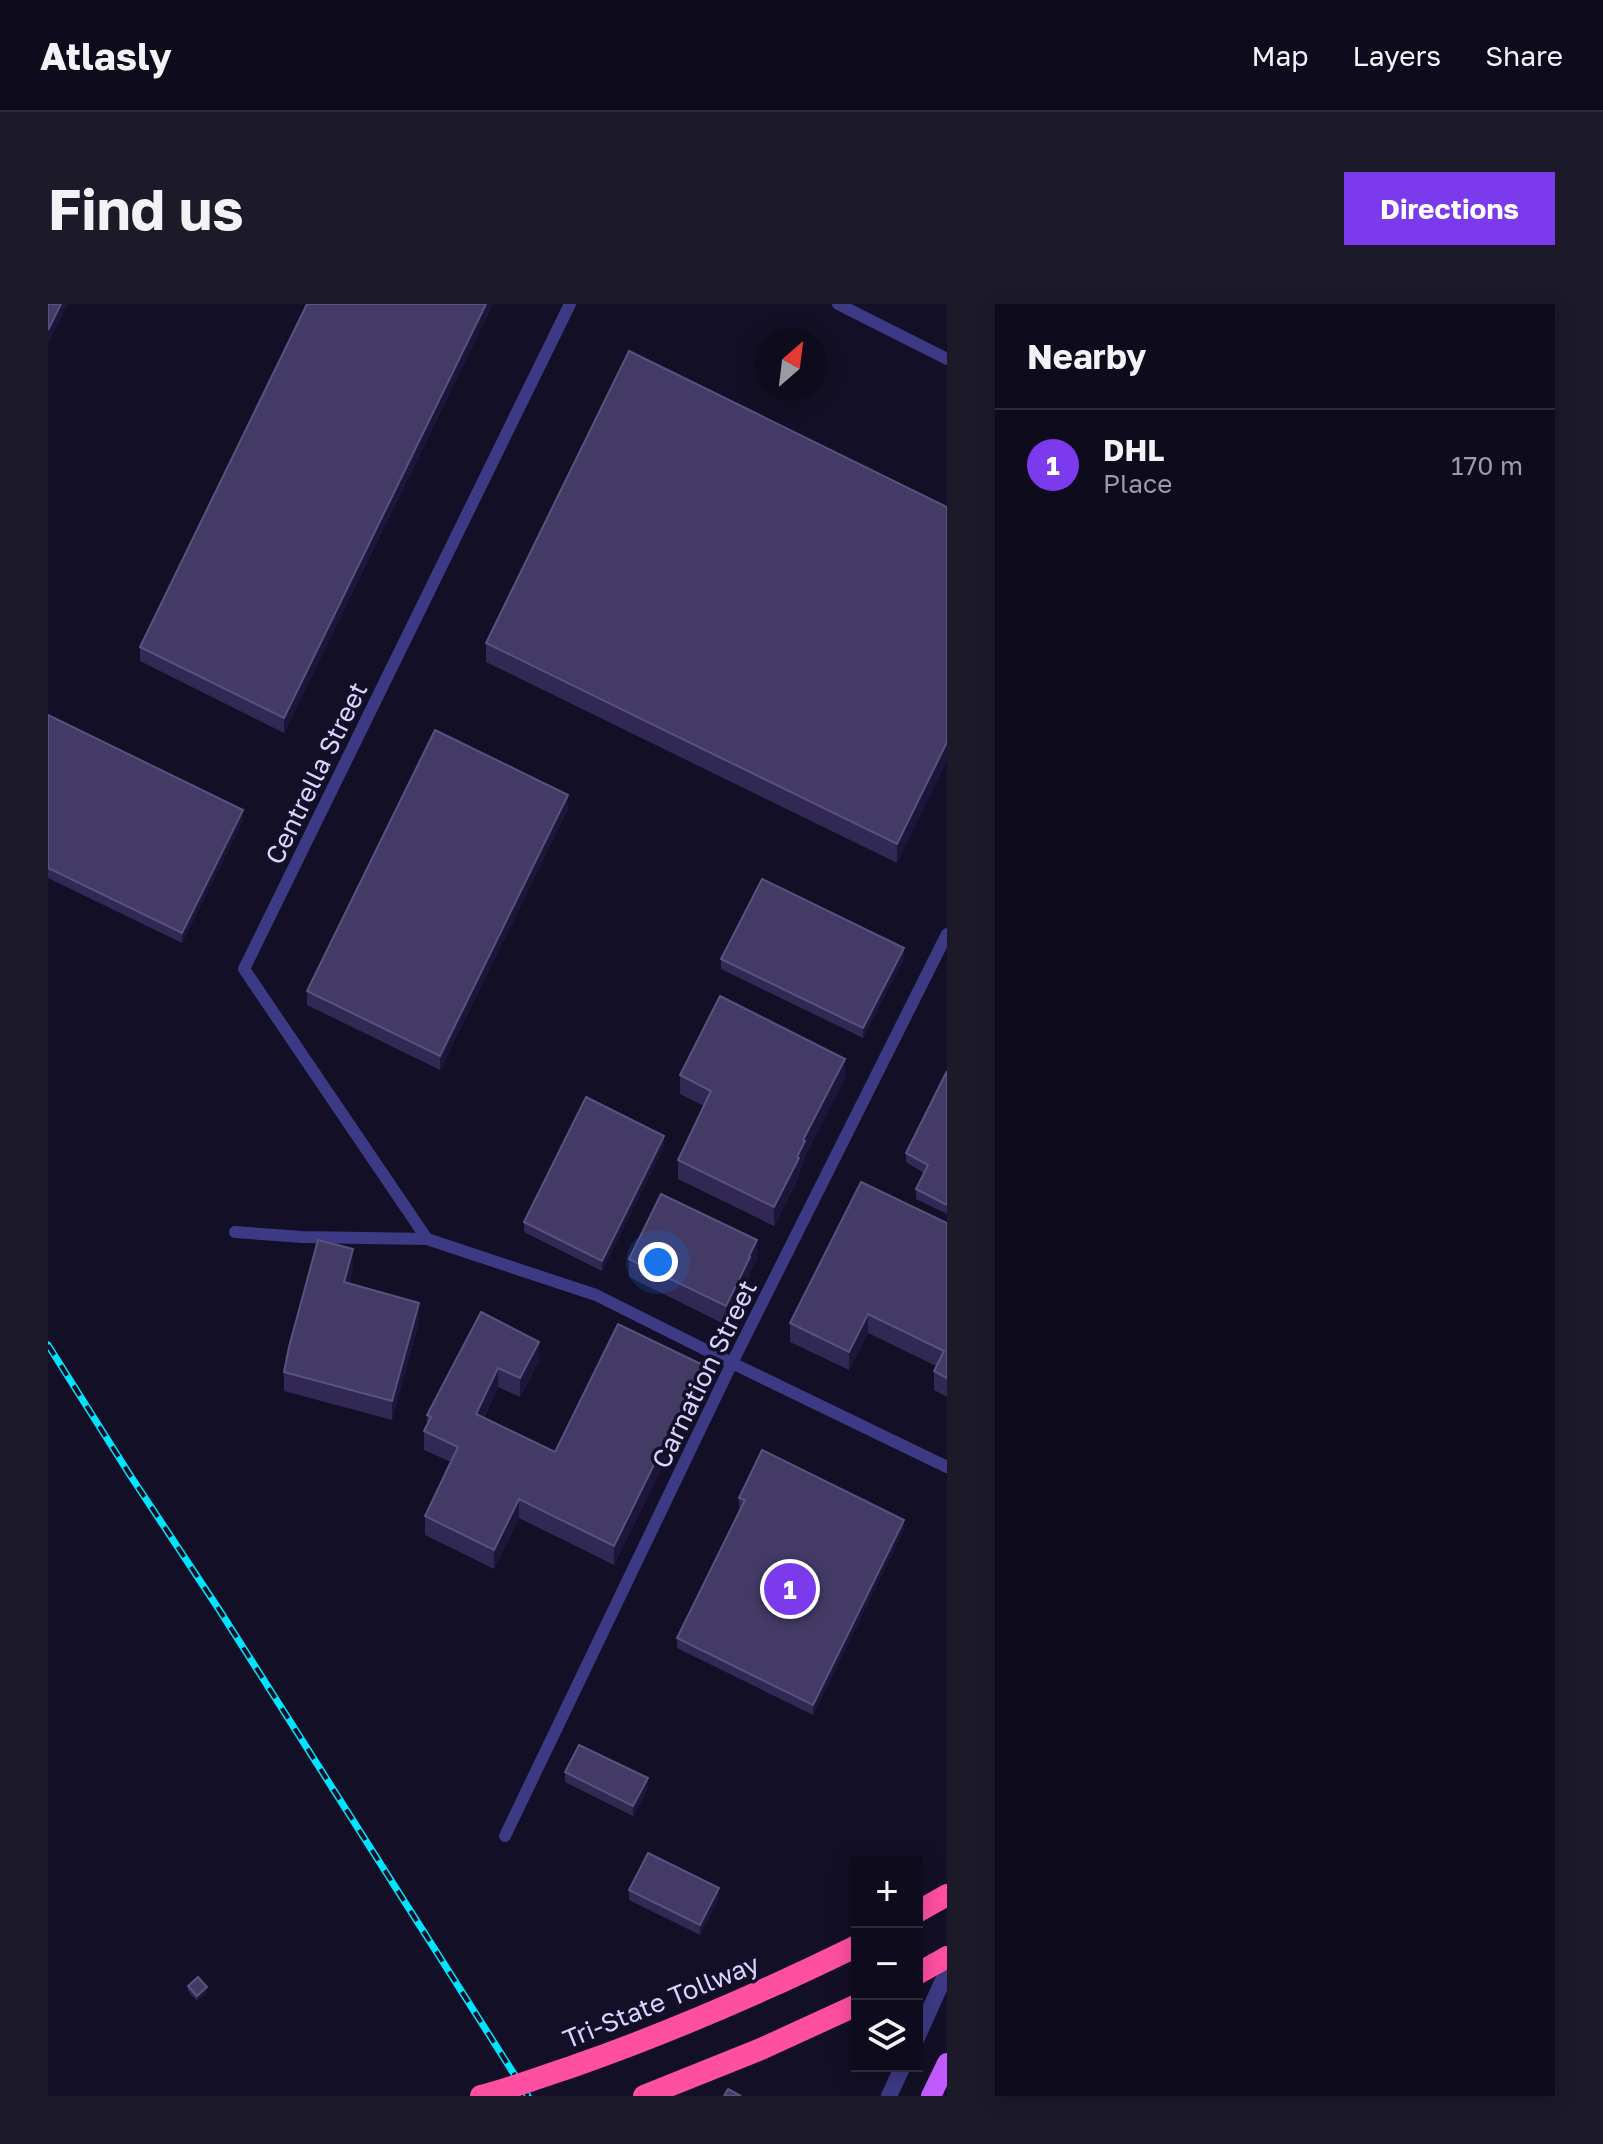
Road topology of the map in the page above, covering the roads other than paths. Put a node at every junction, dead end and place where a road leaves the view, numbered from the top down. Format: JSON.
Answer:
{"nodes":[{"id":1,"x":570,"y":304,"type":"edge"},
{"id":2,"x":838,"y":304,"type":"edge"},
{"id":3,"x":947,"y":359,"type":"edge"},
{"id":4,"x":947,"y":934,"type":"edge"},
{"id":5,"x":235,"y":1232,"type":"dead end"},
{"id":6,"x":427,"y":1239,"type":"junction"},
{"id":7,"x":732,"y":1363,"type":"junction"},
{"id":8,"x":947,"y":1467,"type":"edge"},
{"id":9,"x":505,"y":1836,"type":"dead end"},
{"id":10,"x":947,"y":1895,"type":"edge"},
{"id":11,"x":923,"y":1909,"type":"edge"},
{"id":12,"x":851,"y":1949,"type":"edge"},
{"id":13,"x":947,"y":1957,"type":"edge"},
{"id":14,"x":923,"y":1971,"type":"edge"},
{"id":15,"x":947,"y":1971,"type":"edge"},
{"id":16,"x":851,"y":2008,"type":"edge"},
{"id":17,"x":923,"y":2025,"type":"edge"},
{"id":18,"x":947,"y":2063,"type":"edge"},
{"id":19,"x":900,"y":2072,"type":"edge"},
{"id":20,"x":481,"y":2096,"type":"edge"},
{"id":21,"x":644,"y":2096,"type":"edge"},
{"id":22,"x":889,"y":2096,"type":"edge"},
{"id":23,"x":931,"y":2096,"type":"edge"}],
"edges":[{"from":1,"to":6,"type":"street","name":"Centrella Street"},
{"from":2,"to":3,"type":"street"},
{"from":4,"to":7,"type":"street","name":"Carnation Street"},
{"from":5,"to":6,"type":"street"},
{"from":6,"to":7,"type":"street"},
{"from":7,"to":8,"type":"street"},
{"from":7,"to":9,"type":"street","name":"Carnation Street"},
{"from":10,"to":11,"type":"highway"},
{"from":12,"to":20,"type":"highway","name":"Tri-State Tollway","bridge":true},
{"from":13,"to":14,"type":"highway"},
{"from":15,"to":17,"type":"street"},
{"from":16,"to":21,"type":"highway"},
{"from":18,"to":23,"type":"main road"},
{"from":19,"to":22,"type":"street"}]}
